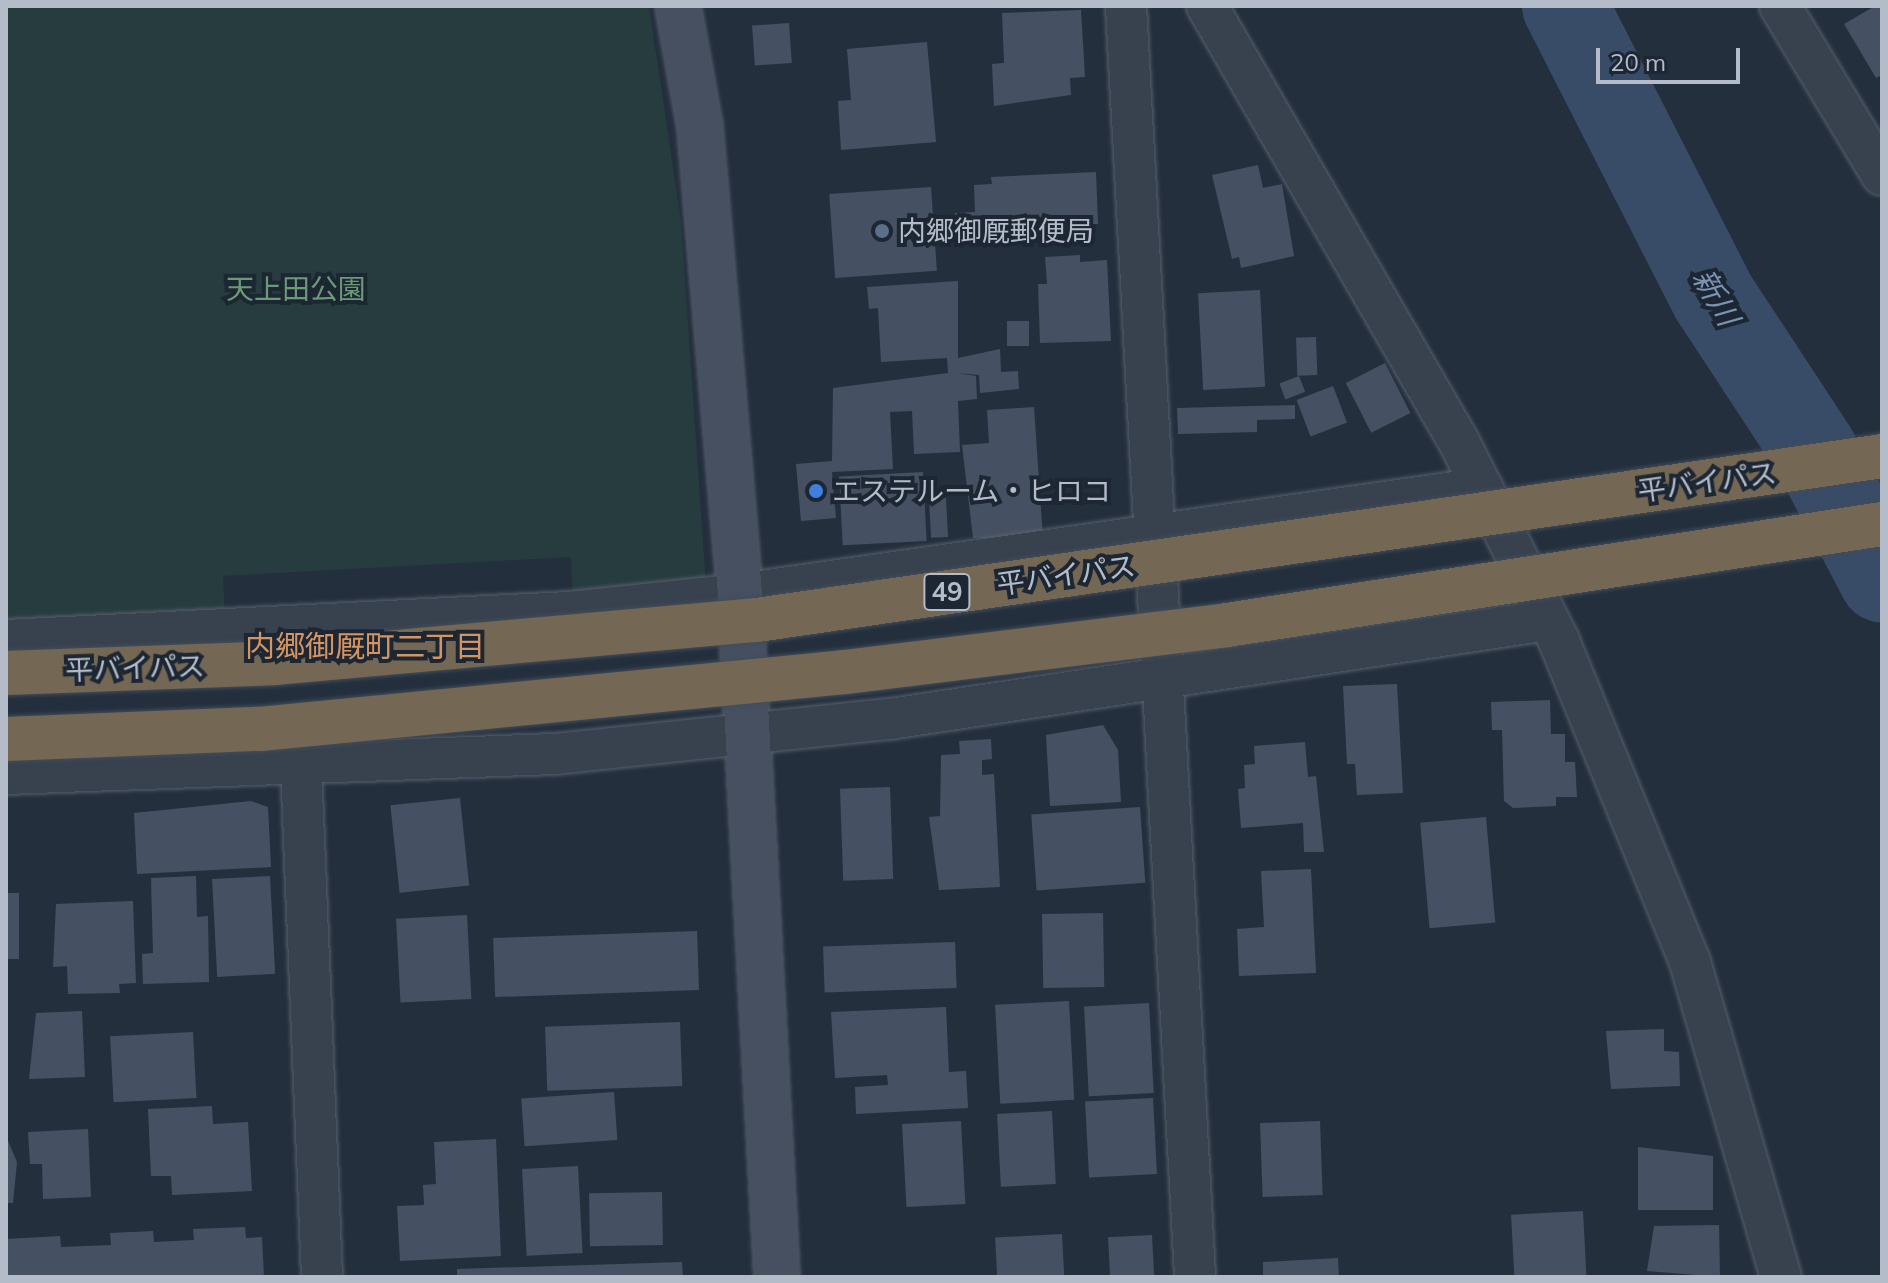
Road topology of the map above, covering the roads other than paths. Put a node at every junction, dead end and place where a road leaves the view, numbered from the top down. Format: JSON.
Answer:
{"nodes":[{"id":1,"x":678,"y":6,"type":"edge"},
{"id":2,"x":1126,"y":6,"type":"edge"},
{"id":3,"x":1207,"y":6,"type":"edge"},
{"id":4,"x":1780,"y":6,"type":"edge"},
{"id":5,"x":1882,"y":175,"type":"edge"},
{"id":6,"x":1882,"y":456,"type":"edge"},
{"id":7,"x":1482,"y":488,"type":"junction"},
{"id":8,"x":1882,"y":524,"type":"edge"},
{"id":9,"x":1154,"y":534,"type":"junction"},
{"id":10,"x":740,"y":594,"type":"junction"},
{"id":11,"x":1548,"y":620,"type":"junction"},
{"id":12,"x":6,"y":640,"type":"edge"},
{"id":13,"x":6,"y":673,"type":"edge"},
{"id":14,"x":1161,"y":681,"type":"junction"},
{"id":15,"x":749,"y":734,"type":"junction"},
{"id":16,"x":6,"y":739,"type":"edge"},
{"id":17,"x":301,"y":765,"type":"junction"},
{"id":18,"x":6,"y":774,"type":"edge"},
{"id":19,"x":322,"y":1277,"type":"edge"},
{"id":20,"x":777,"y":1277,"type":"edge"},
{"id":21,"x":1195,"y":1277,"type":"edge"},
{"id":22,"x":1781,"y":1277,"type":"edge"}],
"edges":[{"from":1,"to":10,"type":"street"},
{"from":2,"to":9,"type":"street"},
{"from":3,"to":7,"type":"street"},
{"from":4,"to":5,"type":"street"},
{"from":6,"to":13,"type":"highway","name":"平バイパス","number":"49","bridge":true},
{"from":7,"to":9,"type":"street"},
{"from":7,"to":11,"type":"street"},
{"from":8,"to":16,"type":"highway","bridge":true},
{"from":9,"to":10,"type":"street"},
{"from":9,"to":14,"type":"street"},
{"from":10,"to":12,"type":"street"},
{"from":10,"to":15,"type":"street"},
{"from":11,"to":14,"type":"street"},
{"from":11,"to":22,"type":"street"},
{"from":14,"to":15,"type":"street"},
{"from":14,"to":21,"type":"street"},
{"from":15,"to":17,"type":"street"},
{"from":15,"to":20,"type":"street"},
{"from":17,"to":18,"type":"street"},
{"from":17,"to":19,"type":"street"}]}
